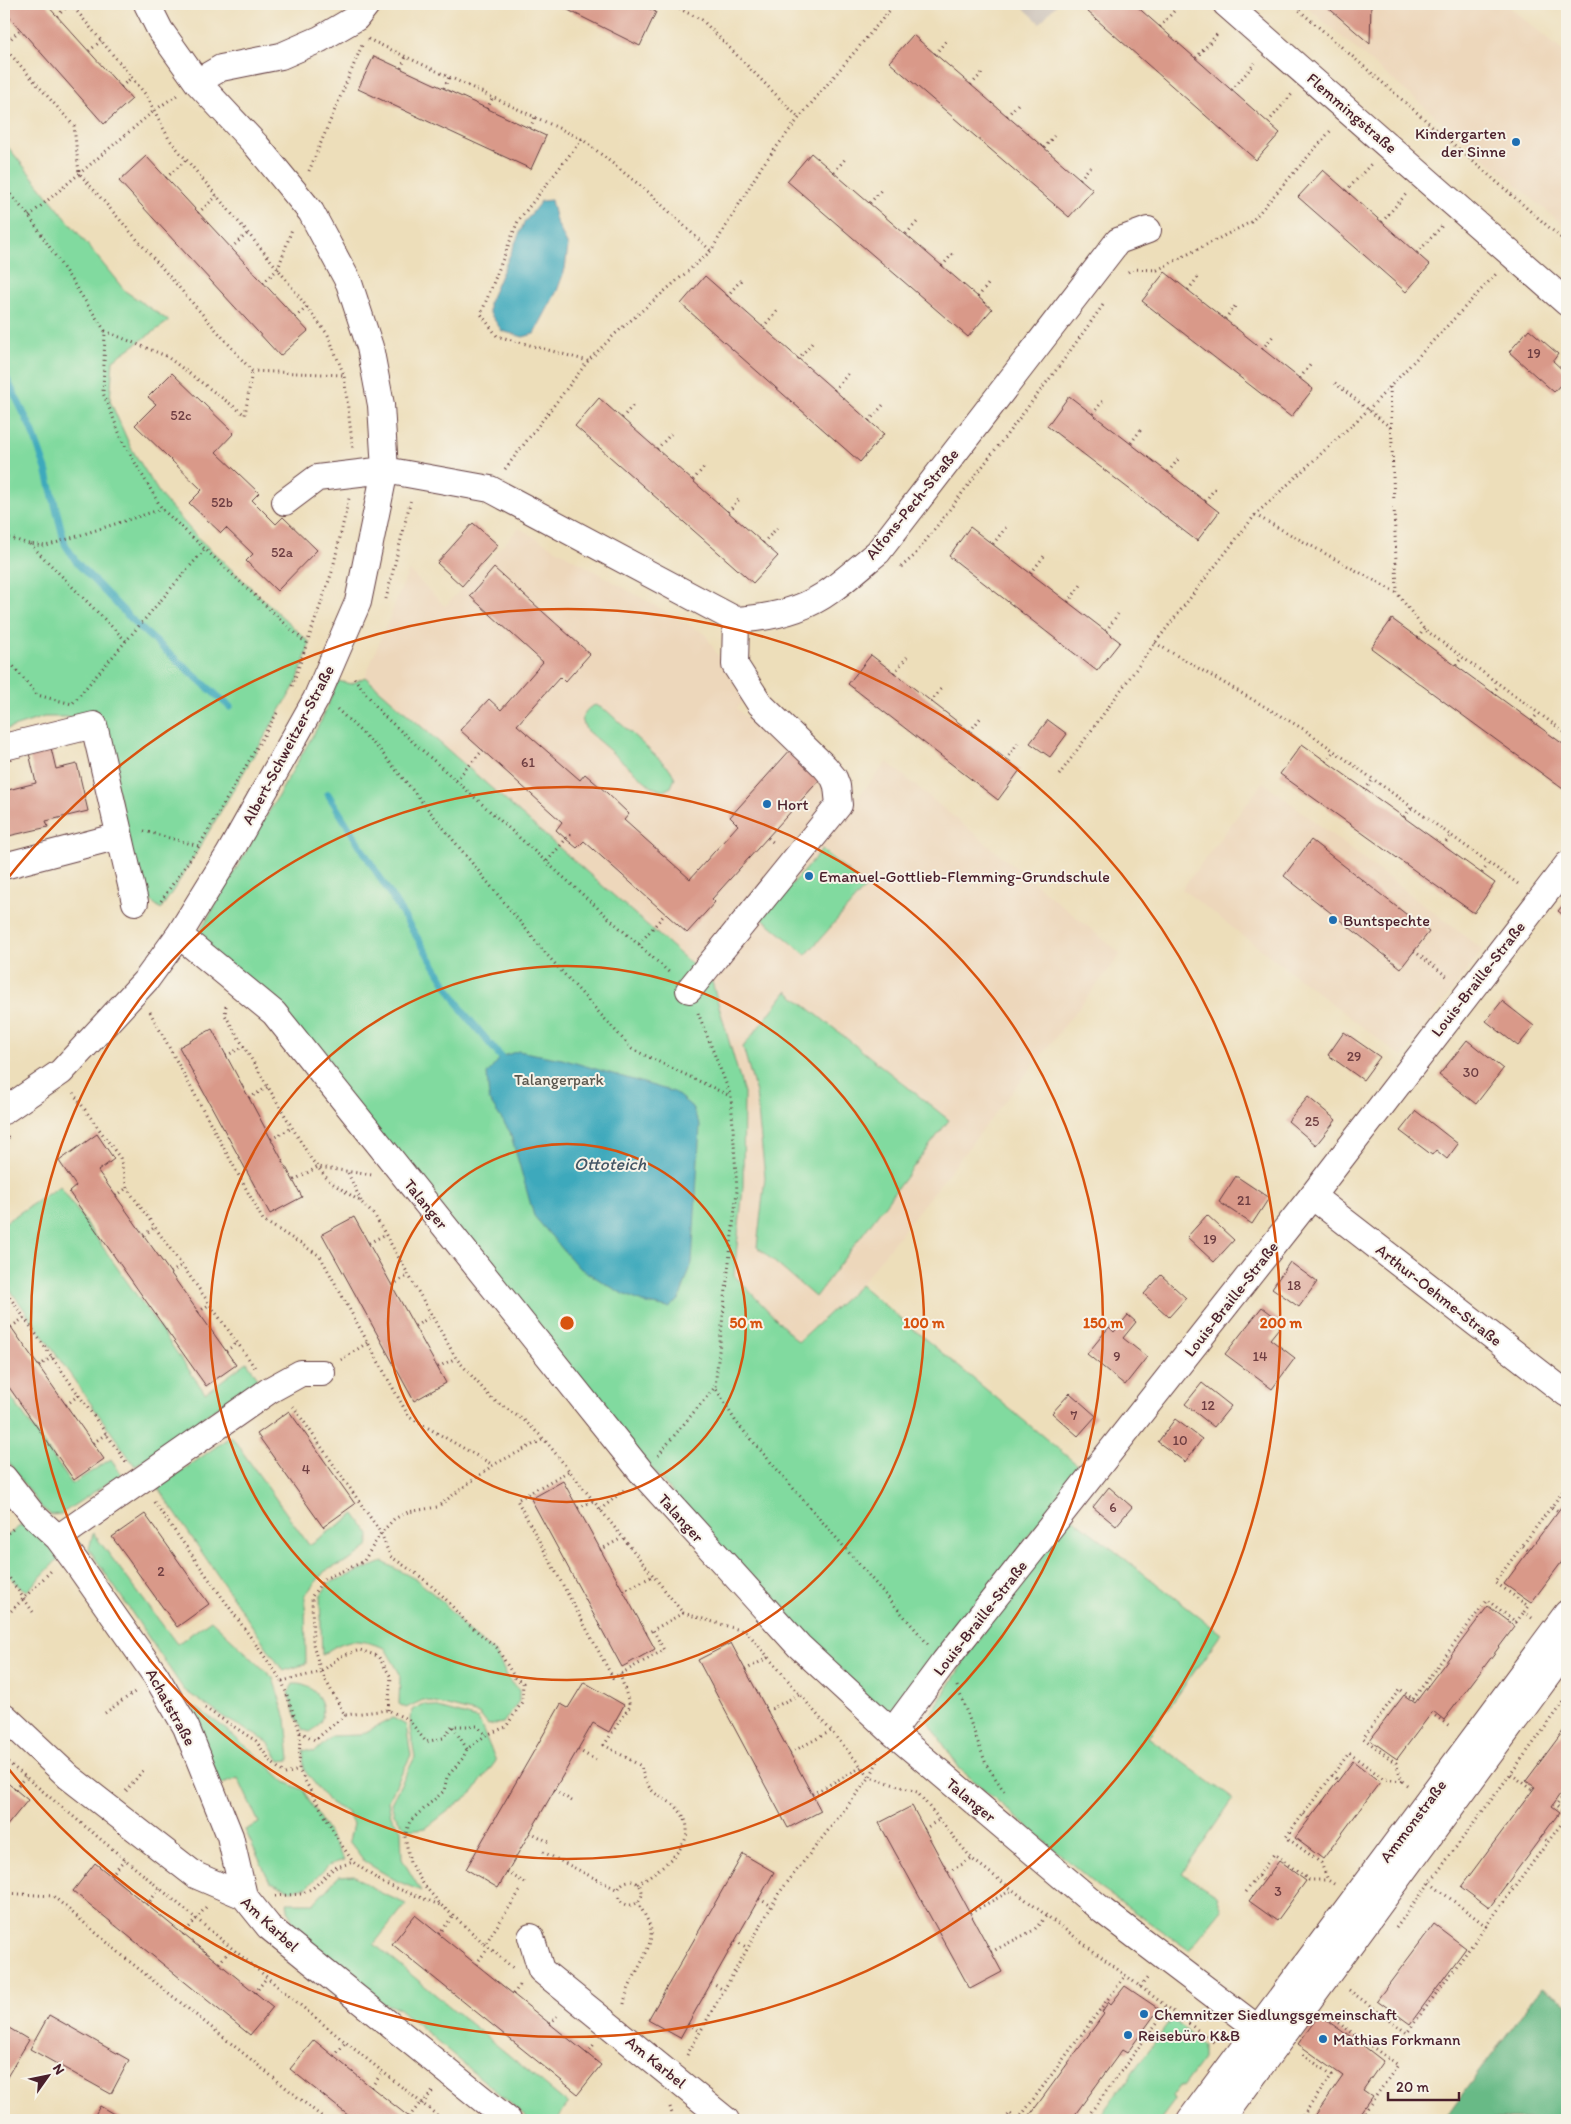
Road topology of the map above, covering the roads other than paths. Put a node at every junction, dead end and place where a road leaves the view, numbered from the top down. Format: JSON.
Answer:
{"nodes":[{"id":1,"x":147,"y":4,"type":"edge"},
{"id":2,"x":367,"y":4,"type":"edge"},
{"id":3,"x":1231,"y":8,"type":"edge"},
{"id":4,"x":197,"y":82,"type":"junction"},
{"id":5,"x":1148,"y":230,"type":"dead end"},
{"id":6,"x":1567,"y":303,"type":"edge"},
{"id":7,"x":386,"y":470,"type":"junction"},
{"id":8,"x":285,"y":502,"type":"dead end"},
{"id":9,"x":736,"y":620,"type":"junction"},
{"id":10,"x":4,"y":746,"type":"edge"},
{"id":11,"x":118,"y":830,"type":"junction"},
{"id":12,"x":1567,"y":865,"type":"edge"},
{"id":13,"x":4,"y":866,"type":"edge"},
{"id":14,"x":147,"y":902,"type":"road end"},
{"id":15,"x":179,"y":935,"type":"junction"},
{"id":16,"x":689,"y":990,"type":"road end"},
{"id":17,"x":4,"y":1111,"type":"edge"},
{"id":18,"x":1312,"y":1196,"type":"junction"},
{"id":19,"x":322,"y":1373,"type":"road end"},
{"id":20,"x":1567,"y":1394,"type":"edge"},
{"id":21,"x":4,"y":1478,"type":"edge"},
{"id":22,"x":64,"y":1546,"type":"junction"},
{"id":23,"x":1562,"y":1632,"type":"edge"},
{"id":24,"x":4,"y":1716,"type":"edge"},
{"id":25,"x":892,"y":1732,"type":"junction"},
{"id":26,"x":233,"y":1892,"type":"junction"},
{"id":27,"x":532,"y":1937,"type":"dead end"},
{"id":28,"x":1267,"y":2036,"type":"junction"},
{"id":29,"x":508,"y":2120,"type":"edge"},
{"id":30,"x":726,"y":2120,"type":"edge"},
{"id":31,"x":1190,"y":2120,"type":"edge"},
{"id":32,"x":1221,"y":2120,"type":"edge"}],
"edges":[{"from":1,"to":4,"type":"street","name":"Albert-Schweitzer-Straße"},
{"from":2,"to":4,"type":"street"},
{"from":3,"to":6,"type":"street","name":"Flemmingstraße"},
{"from":4,"to":7,"type":"street","name":"Albert-Schweitzer-Straße"},
{"from":5,"to":9,"type":"street","name":"Alfons-Pech-Straße"},
{"from":7,"to":8,"type":"street"},
{"from":7,"to":9,"type":"street"},
{"from":7,"to":15,"type":"street","name":"Albert-Schweitzer-Straße"},
{"from":9,"to":16,"type":"street"},
{"from":10,"to":11,"type":"street"},
{"from":11,"to":13,"type":"street"},
{"from":11,"to":14,"type":"street"},
{"from":12,"to":18,"type":"street","name":"Louis-Braille-Straße"},
{"from":15,"to":17,"type":"street","name":"Albert-Schweitzer-Straße"},
{"from":15,"to":25,"type":"street","name":"Talanger"},
{"from":18,"to":20,"type":"street","name":"Arthur-Oehme-Straße"},
{"from":18,"to":25,"type":"street","name":"Louis-Braille-Straße"},
{"from":19,"to":22,"type":"street"},
{"from":21,"to":22,"type":"street","name":"Achatstraße"},
{"from":22,"to":26,"type":"street","name":"Achatstraße"},
{"from":23,"to":28,"type":"street","name":"Ammonstraße"},
{"from":23,"to":28,"type":"street","name":"Ammonstraße"},
{"from":24,"to":26,"type":"street","name":"Am Karbel"},
{"from":25,"to":28,"type":"street","name":"Talanger"},
{"from":26,"to":29,"type":"street","name":"Am Karbel"},
{"from":27,"to":30,"type":"street","name":"Am Karbel"},
{"from":28,"to":31,"type":"street"},
{"from":28,"to":32,"type":"street"}]}
